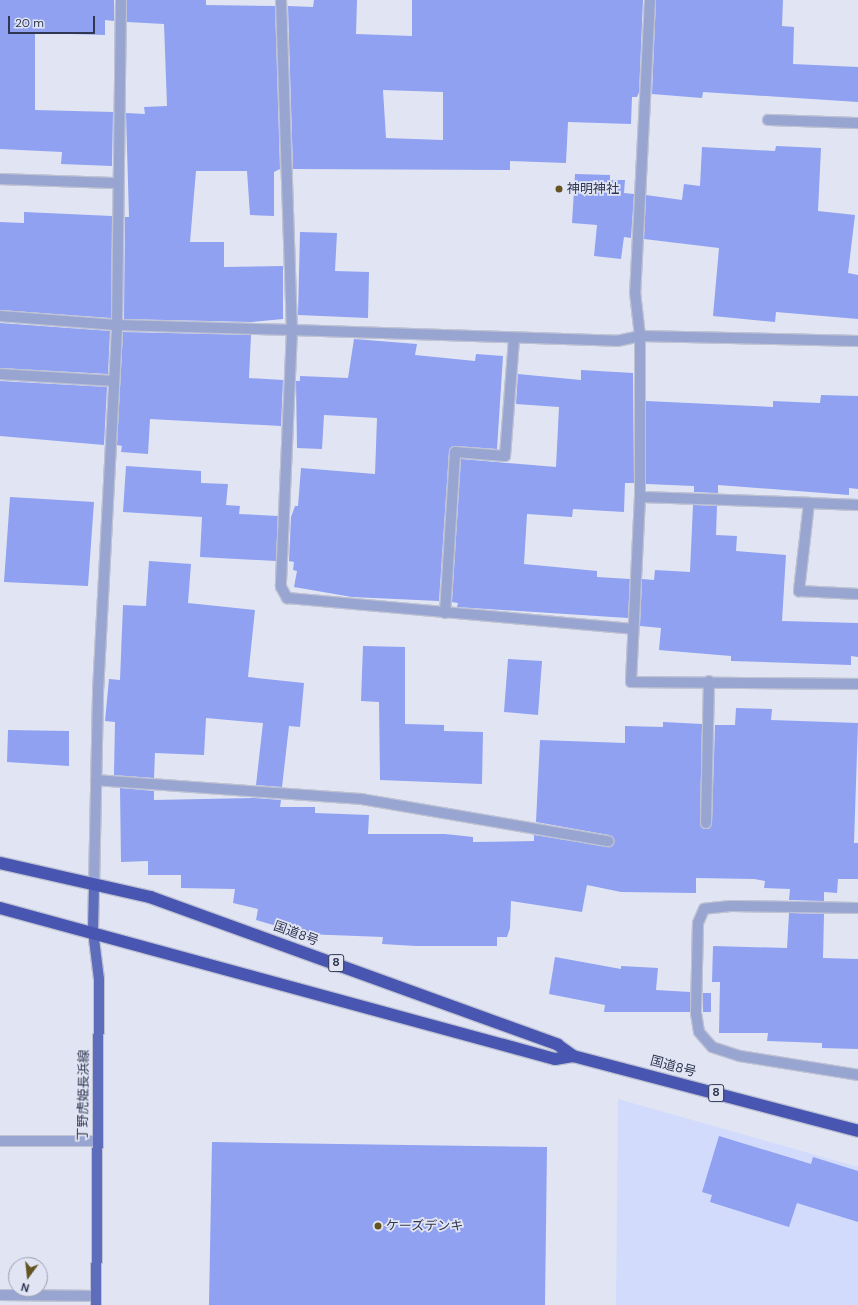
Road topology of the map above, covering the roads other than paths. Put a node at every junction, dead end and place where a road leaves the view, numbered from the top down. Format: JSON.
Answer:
{"nodes":[{"id":1,"x":121,"y":0,"type":"edge"},
{"id":2,"x":281,"y":0,"type":"edge"},
{"id":3,"x":650,"y":0,"type":"edge"},
{"id":4,"x":768,"y":120,"type":"dead end"},
{"id":5,"x":858,"y":123,"type":"edge"},
{"id":6,"x":0,"y":179,"type":"edge"},
{"id":7,"x":116,"y":183,"type":"junction"},
{"id":8,"x":0,"y":316,"type":"edge"},
{"id":9,"x":117,"y":325,"type":"junction"},
{"id":10,"x":292,"y":330,"type":"junction"},
{"id":11,"x":640,"y":336,"type":"junction"},
{"id":12,"x":514,"y":338,"type":"junction"},
{"id":13,"x":858,"y":341,"type":"edge"},
{"id":14,"x":0,"y":374,"type":"edge"},
{"id":15,"x":113,"y":381,"type":"junction"},
{"id":16,"x":640,"y":497,"type":"junction"},
{"id":17,"x":809,"y":503,"type":"junction"},
{"id":18,"x":858,"y":505,"type":"edge"},
{"id":19,"x":858,"y":594,"type":"edge"},
{"id":20,"x":445,"y":612,"type":"junction"},
{"id":21,"x":631,"y":629,"type":"junction"},
{"id":22,"x":709,"y":681,"type":"junction"},
{"id":23,"x":858,"y":684,"type":"edge"},
{"id":24,"x":96,"y":780,"type":"junction"},
{"id":25,"x":706,"y":823,"type":"dead end"},
{"id":26,"x":608,"y":841,"type":"dead end"},
{"id":27,"x":0,"y":863,"type":"edge"},
{"id":28,"x":94,"y":886,"type":"junction"},
{"id":29,"x":1,"y":908,"type":"edge"},
{"id":30,"x":858,"y":908,"type":"edge"},
{"id":31,"x":93,"y":931,"type":"junction"},
{"id":32,"x":573,"y":1056,"type":"junction"},
{"id":33,"x":858,"y":1075,"type":"edge"},
{"id":34,"x":858,"y":1130,"type":"edge"},
{"id":35,"x":0,"y":1141,"type":"edge"},
{"id":36,"x":96,"y":1141,"type":"junction"},
{"id":37,"x":0,"y":1295,"type":"edge"},
{"id":38,"x":96,"y":1300,"type":"edge"}],
"edges":[{"from":1,"to":7,"type":"street"},
{"from":2,"to":10,"type":"street"},
{"from":3,"to":11,"type":"street"},
{"from":4,"to":5,"type":"street"},
{"from":6,"to":7,"type":"street"},
{"from":7,"to":9,"type":"street"},
{"from":8,"to":9,"type":"street"},
{"from":9,"to":10,"type":"street"},
{"from":9,"to":15,"type":"street"},
{"from":10,"to":12,"type":"street"},
{"from":10,"to":20,"type":"street"},
{"from":11,"to":12,"type":"street"},
{"from":11,"to":13,"type":"street"},
{"from":11,"to":16,"type":"street"},
{"from":12,"to":20,"type":"street"},
{"from":14,"to":15,"type":"street"},
{"from":15,"to":24,"type":"street"},
{"from":16,"to":17,"type":"street"},
{"from":16,"to":21,"type":"street"},
{"from":17,"to":18,"type":"street"},
{"from":17,"to":19,"type":"street"},
{"from":20,"to":21,"type":"street"},
{"from":21,"to":22,"type":"street"},
{"from":22,"to":23,"type":"street"},
{"from":22,"to":25,"type":"street"},
{"from":24,"to":26,"type":"street"},
{"from":24,"to":28,"type":"street"},
{"from":27,"to":28,"type":"highway","name":"国道8号","number":"8"},
{"from":28,"to":31,"type":"main road","name":"丁野虎姫長浜線"},
{"from":28,"to":32,"type":"highway","name":"国道8号","number":"8"},
{"from":29,"to":31,"type":"highway","name":"国道8号","number":"8"},
{"from":30,"to":33,"type":"street"},
{"from":31,"to":32,"type":"highway","name":"国道8号","number":"8"},
{"from":31,"to":36,"type":"main road","name":"丁野虎姫長浜線"},
{"from":32,"to":34,"type":"highway","name":"国道8号","number":"8"},
{"from":35,"to":36,"type":"street"},
{"from":36,"to":38,"type":"main road","name":"丁野虎姫長浜線"},
{"from":37,"to":38,"type":"street"}]}
